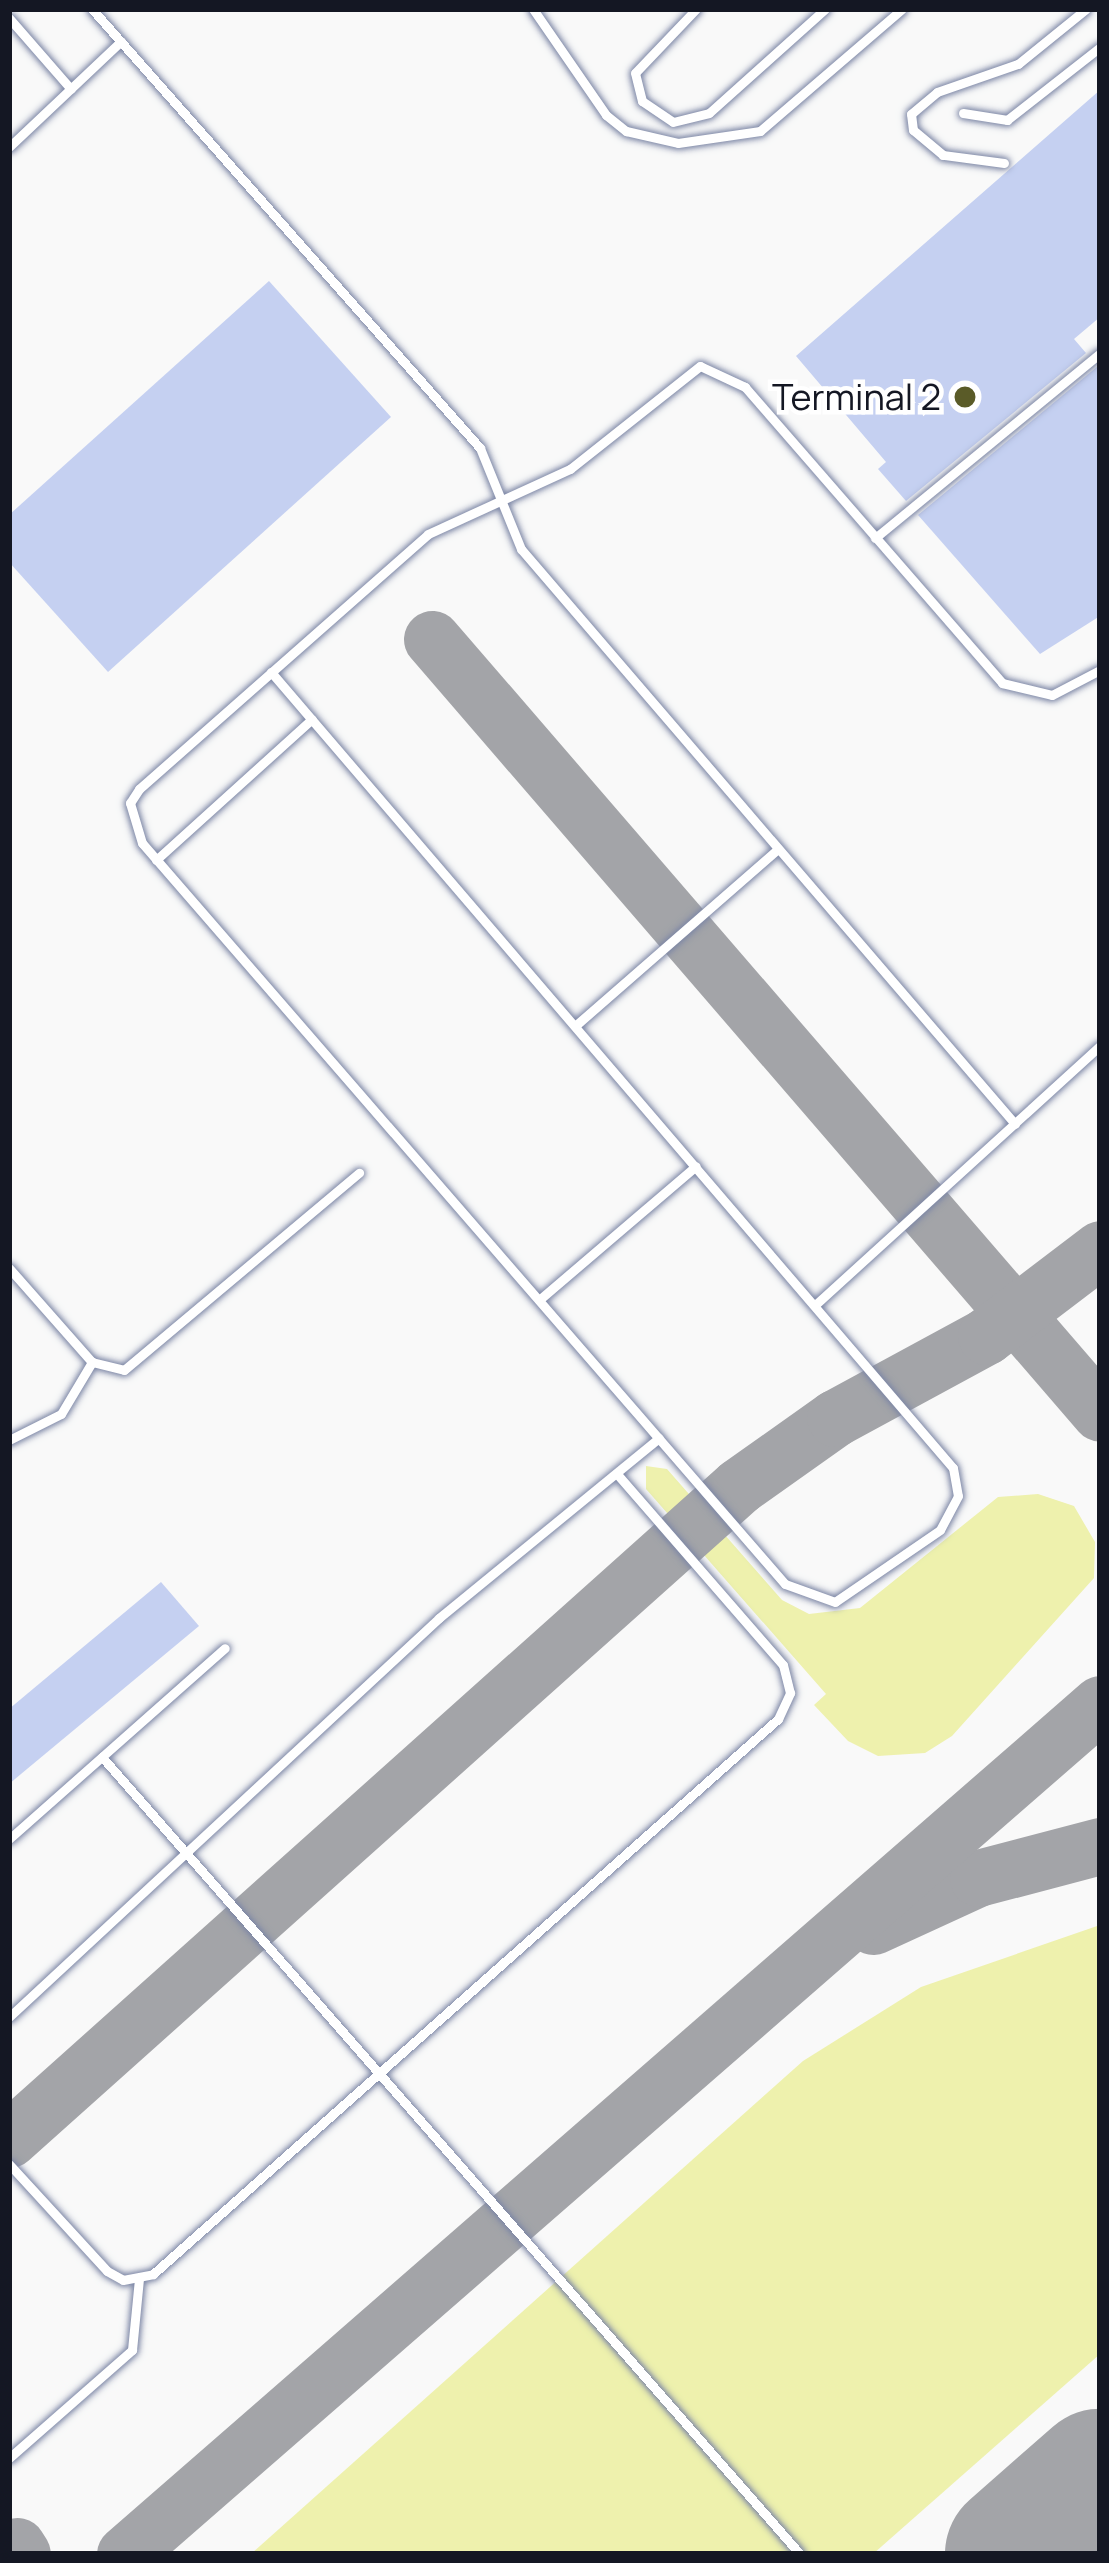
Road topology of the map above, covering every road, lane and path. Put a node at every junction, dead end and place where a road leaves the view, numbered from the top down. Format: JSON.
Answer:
{"nodes":[{"id":1,"x":92,"y":9,"type":"edge"},
{"id":2,"x":533,"y":9,"type":"edge"},
{"id":3,"x":696,"y":9,"type":"edge"},
{"id":4,"x":825,"y":9,"type":"edge"},
{"id":5,"x":902,"y":9,"type":"edge"},
{"id":6,"x":1086,"y":9,"type":"edge"},
{"id":7,"x":9,"y":18,"type":"edge"},
{"id":8,"x":121,"y":41,"type":"junction"},
{"id":9,"x":1100,"y":47,"type":"edge"},
{"id":10,"x":71,"y":89,"type":"junction"},
{"id":11,"x":963,"y":112,"type":"dead end"},
{"id":12,"x":9,"y":147,"type":"edge"},
{"id":13,"x":1004,"y":163,"type":"dead end"},
{"id":14,"x":1100,"y":352,"type":"edge"},
{"id":15,"x":501,"y":501,"type":"junction"},
{"id":16,"x":874,"y":538,"type":"junction"},
{"id":17,"x":1100,"y":670,"type":"edge"},
{"id":18,"x":272,"y":672,"type":"junction"},
{"id":19,"x":312,"y":718,"type":"junction"},
{"id":20,"x":778,"y":849,"type":"junction"},
{"id":21,"x":156,"y":860,"type":"junction"},
{"id":22,"x":575,"y":1026,"type":"junction"},
{"id":23,"x":1100,"y":1046,"type":"edge"},
{"id":24,"x":1015,"y":1124,"type":"junction"},
{"id":25,"x":696,"y":1166,"type":"junction"},
{"id":26,"x":359,"y":1173,"type":"dead end"},
{"id":27,"x":9,"y":1268,"type":"edge"},
{"id":28,"x":539,"y":1300,"type":"junction"},
{"id":29,"x":815,"y":1305,"type":"junction"},
{"id":30,"x":92,"y":1362,"type":"junction"},
{"id":31,"x":659,"y":1438,"type":"junction"},
{"id":32,"x":9,"y":1440,"type":"edge"},
{"id":33,"x":616,"y":1473,"type":"junction"},
{"id":34,"x":226,"y":1648,"type":"dead end"},
{"id":35,"x":102,"y":1757,"type":"junction"},
{"id":36,"x":9,"y":1839,"type":"edge"},
{"id":37,"x":188,"y":1852,"type":"junction"},
{"id":38,"x":9,"y":2017,"type":"edge"},
{"id":39,"x":378,"y":2070,"type":"junction"},
{"id":40,"x":9,"y":2164,"type":"edge"},
{"id":41,"x":139,"y":2279,"type":"junction"},
{"id":42,"x":9,"y":2458,"type":"edge"},
{"id":43,"x":800,"y":2554,"type":"edge"}],
"edges":[{"from":1,"to":8,"type":"lane"},
{"from":2,"to":5,"type":"lane"},
{"from":3,"to":4,"type":"lane"},
{"from":6,"to":13,"type":"lane"},
{"from":7,"to":10,"type":"lane"},
{"from":8,"to":10,"type":"lane"},
{"from":8,"to":15,"type":"lane"},
{"from":9,"to":11,"type":"lane"},
{"from":10,"to":12,"type":"lane"},
{"from":14,"to":16,"type":"lane"},
{"from":15,"to":16,"type":"lane"},
{"from":15,"to":18,"type":"lane"},
{"from":15,"to":20,"type":"lane"},
{"from":16,"to":17,"type":"lane"},
{"from":18,"to":19,"type":"lane"},
{"from":18,"to":21,"type":"lane"},
{"from":19,"to":21,"type":"lane"},
{"from":19,"to":22,"type":"lane"},
{"from":20,"to":22,"type":"lane"},
{"from":20,"to":24,"type":"lane"},
{"from":21,"to":28,"type":"lane"},
{"from":22,"to":25,"type":"lane"},
{"from":23,"to":24,"type":"lane"},
{"from":24,"to":29,"type":"lane"},
{"from":25,"to":28,"type":"lane"},
{"from":25,"to":29,"type":"lane"},
{"from":26,"to":30,"type":"lane"},
{"from":27,"to":30,"type":"lane"},
{"from":28,"to":31,"type":"lane"},
{"from":29,"to":31,"type":"lane"},
{"from":30,"to":32,"type":"lane"},
{"from":31,"to":33,"type":"lane"},
{"from":33,"to":37,"type":"lane"},
{"from":33,"to":39,"type":"lane"},
{"from":34,"to":35,"type":"lane"},
{"from":35,"to":36,"type":"lane"},
{"from":35,"to":37,"type":"lane"},
{"from":37,"to":38,"type":"lane"},
{"from":37,"to":39,"type":"lane"},
{"from":39,"to":41,"type":"lane"},
{"from":39,"to":43,"type":"lane"},
{"from":40,"to":41,"type":"lane"},
{"from":41,"to":42,"type":"lane"}]}
